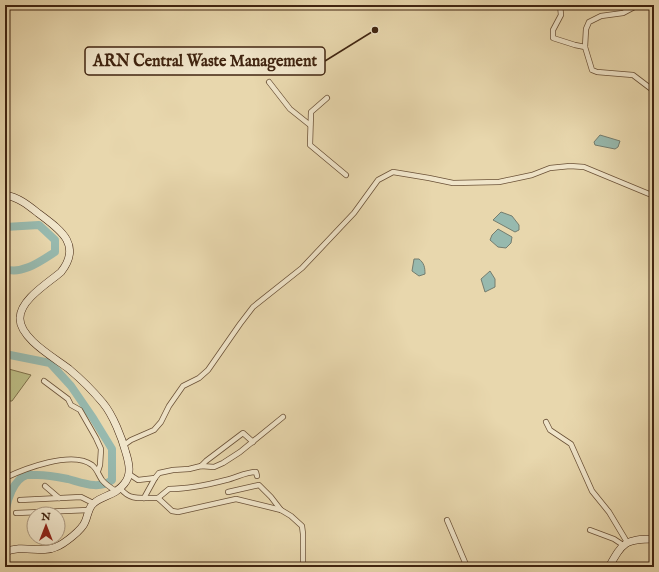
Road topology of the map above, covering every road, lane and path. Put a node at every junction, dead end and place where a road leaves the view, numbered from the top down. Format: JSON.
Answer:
{"nodes":[{"id":1,"x":560,"y":5,"type":"edge"},
{"id":2,"x":638,"y":5,"type":"edge"},
{"id":3,"x":586,"y":47,"type":"junction"},
{"id":4,"x":269,"y":82,"type":"dead end"},
{"id":5,"x":654,"y":91,"type":"edge"},
{"id":6,"x":328,"y":98,"type":"dead end"},
{"id":7,"x":310,"y":125,"type":"junction"},
{"id":8,"x":346,"y":175,"type":"dead end"},
{"id":9,"x":5,"y":195,"type":"edge"},
{"id":10,"x":654,"y":196,"type":"edge"},
{"id":11,"x":44,"y":381,"type":"dead end"},
{"id":12,"x":283,"y":417,"type":"dead end"},
{"id":13,"x":546,"y":422,"type":"dead end"},
{"id":14,"x":253,"y":442,"type":"junction"},
{"id":15,"x":124,"y":445,"type":"junction"},
{"id":16,"x":201,"y":466,"type":"junction"},
{"id":17,"x":98,"y":471,"type":"junction"},
{"id":18,"x":129,"y":474,"type":"junction"},
{"id":19,"x":257,"y":476,"type":"dead end"},
{"id":20,"x":5,"y":478,"type":"edge"},
{"id":21,"x":155,"y":478,"type":"junction"},
{"id":22,"x":45,"y":486,"type":"dead end"},
{"id":23,"x":118,"y":490,"type":"junction"},
{"id":24,"x":228,"y":492,"type":"dead end"},
{"id":25,"x":59,"y":498,"type":"junction"},
{"id":26,"x":144,"y":498,"type":"junction"},
{"id":27,"x":158,"y":498,"type":"junction"},
{"id":28,"x":20,"y":500,"type":"dead end"},
{"id":29,"x":93,"y":503,"type":"junction"},
{"id":30,"x":89,"y":510,"type":"junction"},
{"id":31,"x":281,"y":510,"type":"junction"},
{"id":32,"x":16,"y":513,"type":"dead end"},
{"id":33,"x":447,"y":520,"type":"dead end"},
{"id":34,"x":590,"y":530,"type":"dead end"},
{"id":35,"x":654,"y":539,"type":"edge"},
{"id":36,"x":625,"y":544,"type":"junction"},
{"id":37,"x":5,"y":552,"type":"edge"},
{"id":38,"x":302,"y":567,"type":"edge"},
{"id":39,"x":467,"y":567,"type":"edge"},
{"id":40,"x":609,"y":567,"type":"edge"}],
"edges":[{"from":1,"to":3,"type":"street"},
{"from":2,"to":3,"type":"street"},
{"from":3,"to":5,"type":"street"},
{"from":4,"to":7,"type":"street"},
{"from":6,"to":7,"type":"street"},
{"from":7,"to":8,"type":"street"},
{"from":9,"to":15,"type":"main road"},
{"from":10,"to":15,"type":"street"},
{"from":11,"to":17,"type":"street"},
{"from":12,"to":14,"type":"street"},
{"from":13,"to":36,"type":"street"},
{"from":14,"to":16,"type":"street"},
{"from":14,"to":16,"type":"street"},
{"from":15,"to":18,"type":"main road"},
{"from":16,"to":21,"type":"street"},
{"from":17,"to":20,"type":"street"},
{"from":17,"to":23,"type":"street"},
{"from":18,"to":21,"type":"street"},
{"from":18,"to":23,"type":"main road"},
{"from":19,"to":27,"type":"street"},
{"from":21,"to":26,"type":"street"},
{"from":22,"to":25,"type":"street"},
{"from":23,"to":26,"type":"street"},
{"from":23,"to":29,"type":"main road"},
{"from":24,"to":31,"type":"street"},
{"from":25,"to":28,"type":"street"},
{"from":25,"to":29,"type":"street"},
{"from":26,"to":27,"type":"street"},
{"from":27,"to":31,"type":"street"},
{"from":29,"to":30,"type":"main road"},
{"from":30,"to":32,"type":"street"},
{"from":30,"to":37,"type":"main road"},
{"from":31,"to":38,"type":"street"},
{"from":33,"to":39,"type":"street"},
{"from":34,"to":36,"type":"street"},
{"from":35,"to":36,"type":"main road"},
{"from":36,"to":40,"type":"main road"}]}
